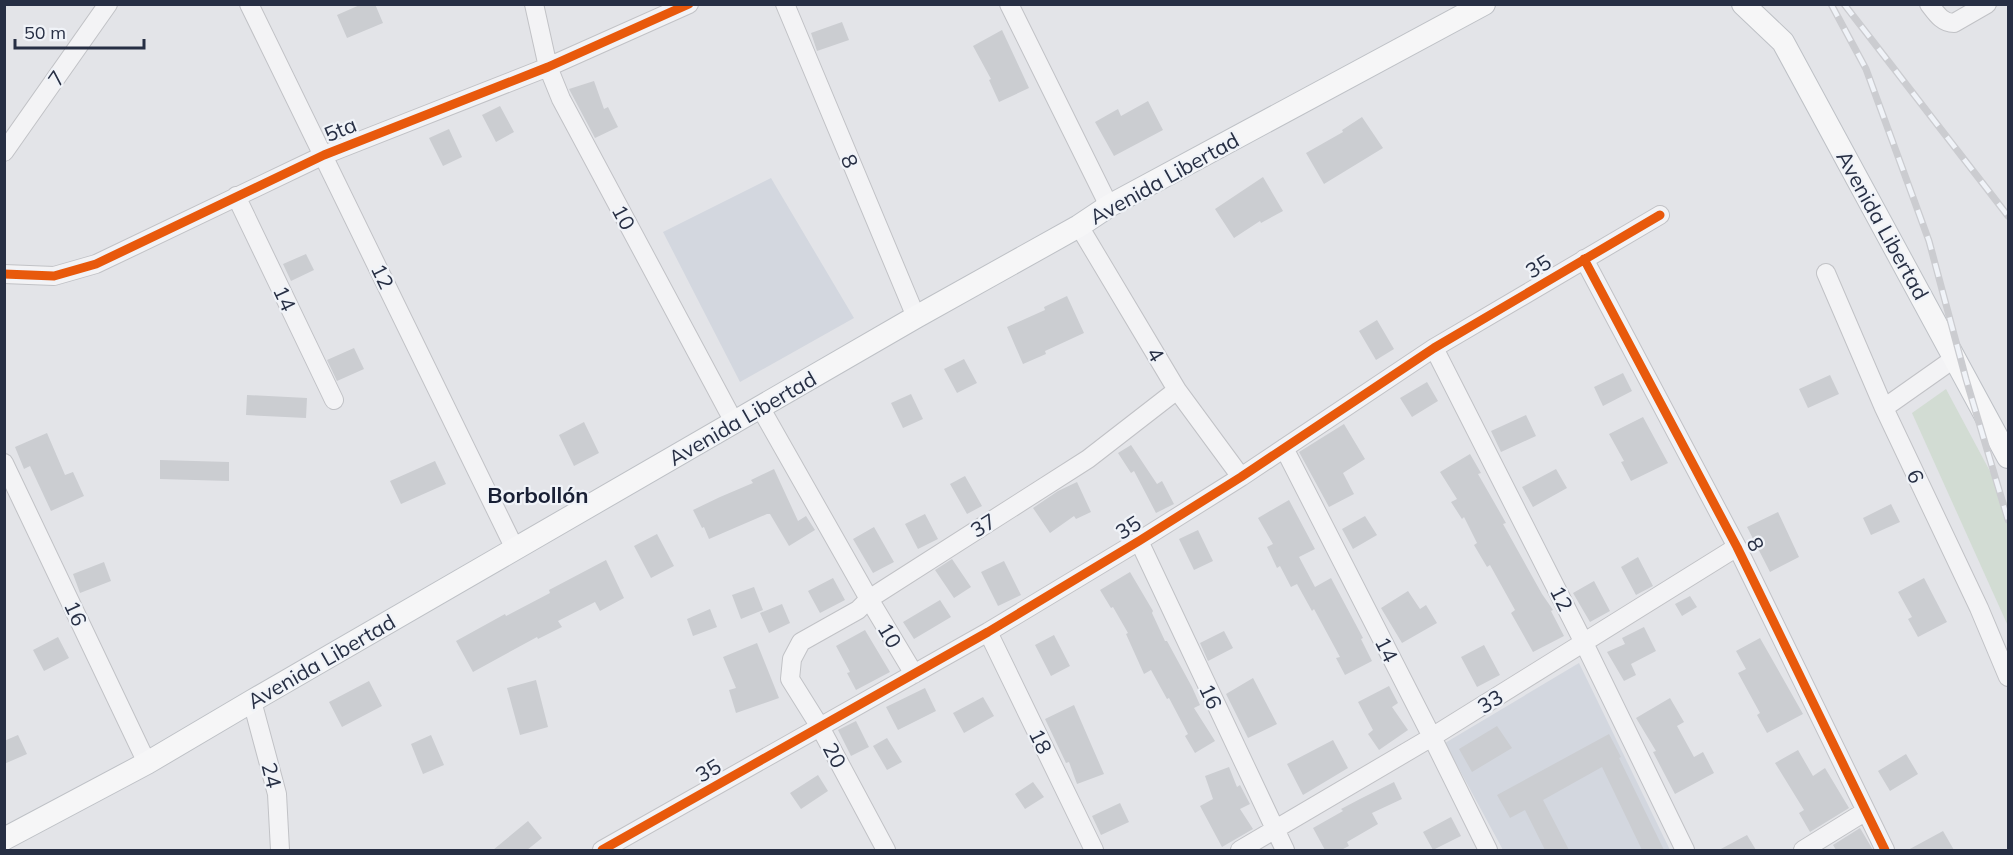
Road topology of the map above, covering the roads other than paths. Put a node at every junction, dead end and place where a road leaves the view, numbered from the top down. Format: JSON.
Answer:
{"nodes":[{"id":1,"x":108,"y":4,"type":"edge"},
{"id":2,"x":249,"y":4,"type":"edge"},
{"id":3,"x":534,"y":4,"type":"edge"},
{"id":4,"x":689,"y":4,"type":"edge"},
{"id":5,"x":785,"y":4,"type":"edge"},
{"id":6,"x":1009,"y":4,"type":"edge"},
{"id":7,"x":1484,"y":4,"type":"edge"},
{"id":8,"x":1743,"y":4,"type":"edge"},
{"id":9,"x":1987,"y":4,"type":"edge"},
{"id":10,"x":1930,"y":6,"type":"edge"},
{"id":11,"x":548,"y":67,"type":"junction"},
{"id":12,"x":4,"y":152,"type":"edge"},
{"id":13,"x":324,"y":155,"type":"junction"},
{"id":14,"x":236,"y":196,"type":"junction"},
{"id":15,"x":1109,"y":206,"type":"junction"},
{"id":16,"x":1660,"y":214,"type":"dead end"},
{"id":17,"x":1078,"y":226,"type":"junction"},
{"id":18,"x":1584,"y":259,"type":"junction"},
{"id":19,"x":1826,"y":273,"type":"dead end"},
{"id":20,"x":4,"y":274,"type":"edge"},
{"id":21,"x":916,"y":317,"type":"junction"},
{"id":22,"x":1434,"y":348,"type":"junction"},
{"id":23,"x":1955,"y":358,"type":"junction"},
{"id":24,"x":1177,"y":390,"type":"junction"},
{"id":25,"x":334,"y":400,"type":"dead end"},
{"id":26,"x":760,"y":407,"type":"junction"},
{"id":27,"x":1884,"y":408,"type":"junction"},
{"id":28,"x":734,"y":422,"type":"junction"},
{"id":29,"x":1284,"y":448,"type":"junction"},
{"id":30,"x":2008,"y":457,"type":"edge"},
{"id":31,"x":4,"y":463,"type":"edge"},
{"id":32,"x":1241,"y":477,"type":"junction"},
{"id":33,"x":1139,"y":542,"type":"junction"},
{"id":34,"x":1737,"y":547,"type":"junction"},
{"id":35,"x":515,"y":549,"type":"junction"},
{"id":36,"x":869,"y":599,"type":"junction"},
{"id":37,"x":988,"y":632,"type":"junction"},
{"id":38,"x":1584,"y":643,"type":"junction"},
{"id":39,"x":792,"y":659,"type":"joint"},
{"id":40,"x":914,"y":674,"type":"junction"},
{"id":41,"x":2008,"y":677,"type":"edge"},
{"id":42,"x":252,"y":701,"type":"junction"},
{"id":43,"x":820,"y":727,"type":"junction"},
{"id":44,"x":1432,"y":737,"type":"junction"},
{"id":45,"x":147,"y":763,"type":"junction"},
{"id":46,"x":1866,"y":811,"type":"junction"},
{"id":47,"x":1274,"y":830,"type":"junction"},
{"id":48,"x":4,"y":839,"type":"edge"},
{"id":49,"x":280,"y":850,"type":"edge"},
{"id":50,"x":602,"y":850,"type":"edge"},
{"id":51,"x":886,"y":850,"type":"edge"},
{"id":52,"x":1094,"y":850,"type":"edge"},
{"id":53,"x":1240,"y":850,"type":"edge"},
{"id":54,"x":1285,"y":850,"type":"edge"},
{"id":55,"x":1488,"y":850,"type":"edge"},
{"id":56,"x":1685,"y":850,"type":"edge"},
{"id":57,"x":1803,"y":850,"type":"edge"},
{"id":58,"x":1885,"y":850,"type":"edge"}],
"edges":[{"from":1,"to":12,"type":"street","name":"7"},
{"from":2,"to":13,"type":"street","name":"12"},
{"from":3,"to":11,"type":"street","name":"10"},
{"from":4,"to":11,"type":"street","name":"5ta"},
{"from":5,"to":21,"type":"street","name":"8"},
{"from":6,"to":15,"type":"street"},
{"from":7,"to":15,"type":"main road","name":"Avenida Libertad"},
{"from":8,"to":23,"type":"main road","name":"Avenida Libertad"},
{"from":9,"to":10,"type":"street"},
{"from":11,"to":13,"type":"street","name":"5ta"},
{"from":11,"to":28,"type":"street","name":"10"},
{"from":13,"to":14,"type":"street","name":"5ta"},
{"from":13,"to":35,"type":"street","name":"12"},
{"from":14,"to":20,"type":"street","name":"5ta"},
{"from":14,"to":25,"type":"street","name":"14"},
{"from":15,"to":17,"type":"main road","name":"Avenida Libertad"},
{"from":16,"to":18,"type":"street","name":"35"},
{"from":17,"to":21,"type":"main road","name":"Avenida Libertad"},
{"from":17,"to":24,"type":"street","name":"4"},
{"from":18,"to":22,"type":"street","name":"35"},
{"from":18,"to":34,"type":"street","name":"8"},
{"from":19,"to":27,"type":"street","name":"6"},
{"from":21,"to":26,"type":"main road","name":"Avenida Libertad"},
{"from":22,"to":29,"type":"street","name":"35"},
{"from":22,"to":38,"type":"street","name":"12"},
{"from":23,"to":27,"type":"street"},
{"from":23,"to":30,"type":"main road","name":"Avenida Libertad"},
{"from":24,"to":32,"type":"street","name":"4"},
{"from":24,"to":36,"type":"street","name":"37"},
{"from":26,"to":28,"type":"main road","name":"Avenida Libertad"},
{"from":26,"to":36,"type":"street","name":"10"},
{"from":27,"to":41,"type":"street","name":"6"},
{"from":28,"to":35,"type":"main road","name":"Avenida Libertad"},
{"from":29,"to":32,"type":"street","name":"35"},
{"from":29,"to":44,"type":"street","name":"14"},
{"from":31,"to":45,"type":"street","name":"16"},
{"from":32,"to":33,"type":"street","name":"35"},
{"from":33,"to":37,"type":"street","name":"35"},
{"from":33,"to":47,"type":"street","name":"16"},
{"from":34,"to":38,"type":"street","name":"33"},
{"from":34,"to":46,"type":"street","name":"8"},
{"from":35,"to":42,"type":"main road","name":"Avenida Libertad"},
{"from":36,"to":39,"type":"street","name":"37"},
{"from":36,"to":40,"type":"street","name":"10"},
{"from":37,"to":40,"type":"street","name":"35"},
{"from":37,"to":52,"type":"street","name":"18"},
{"from":38,"to":44,"type":"street","name":"33"},
{"from":38,"to":56,"type":"street","name":"12"},
{"from":39,"to":43,"type":"street","name":"20"},
{"from":40,"to":43,"type":"street","name":"35"},
{"from":42,"to":45,"type":"main road","name":"Avenida Libertad"},
{"from":42,"to":49,"type":"street","name":"24"},
{"from":43,"to":50,"type":"street","name":"35"},
{"from":43,"to":51,"type":"street","name":"20"},
{"from":44,"to":47,"type":"street","name":"33"},
{"from":44,"to":55,"type":"street","name":"14"},
{"from":45,"to":48,"type":"main road","name":"Avenida Libertad"},
{"from":46,"to":57,"type":"street"},
{"from":46,"to":58,"type":"street","name":"8"},
{"from":47,"to":53,"type":"street","name":"33"},
{"from":47,"to":54,"type":"street","name":"16"}]}
